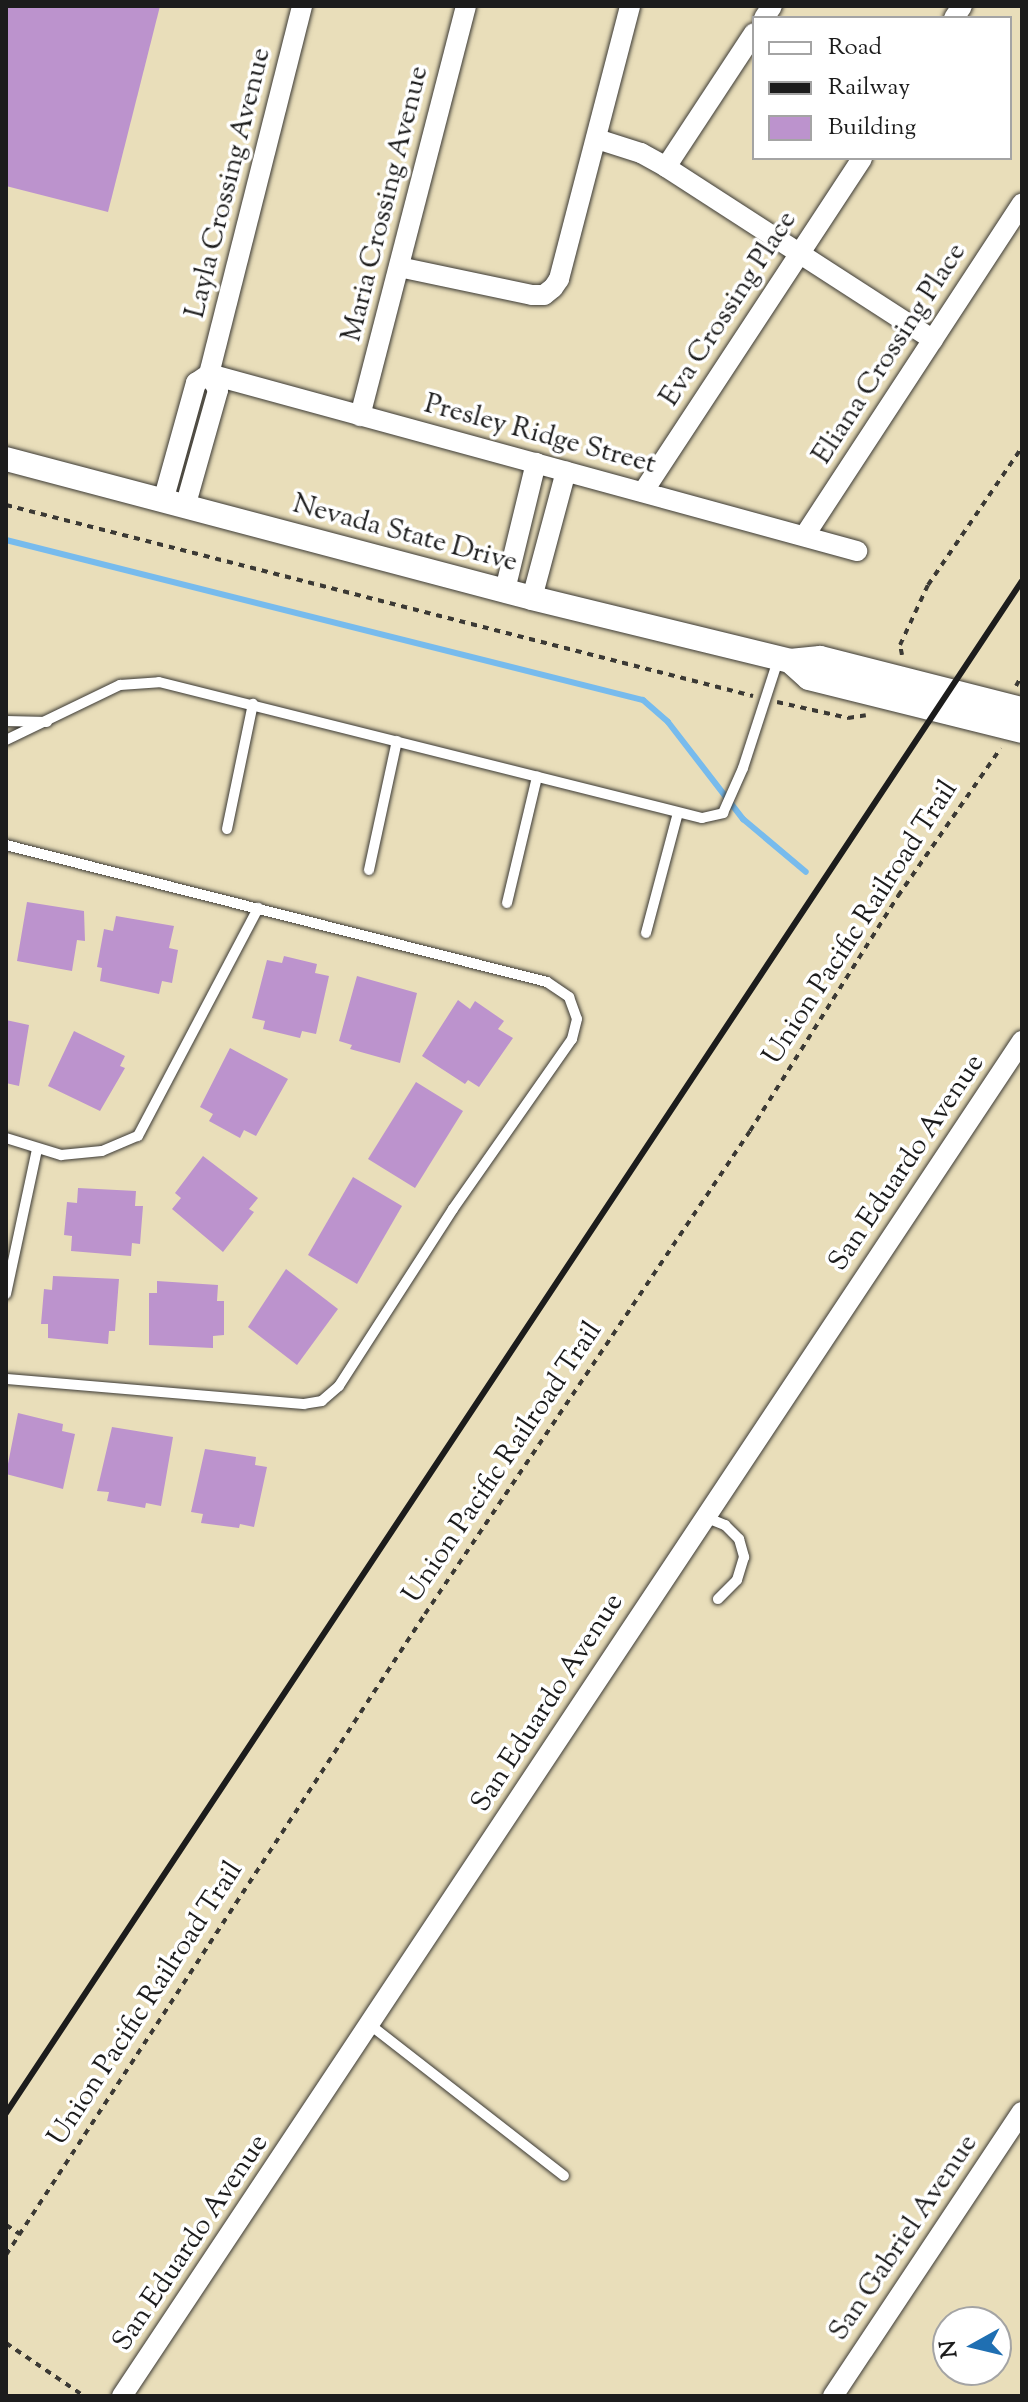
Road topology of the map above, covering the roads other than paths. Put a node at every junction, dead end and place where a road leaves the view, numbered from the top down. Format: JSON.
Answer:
{"nodes":[{"id":1,"x":302,"y":6,"type":"edge"},
{"id":2,"x":466,"y":6,"type":"edge"},
{"id":3,"x":630,"y":6,"type":"edge"},
{"id":4,"x":752,"y":36,"type":"edge"},
{"id":5,"x":597,"y":139,"type":"junction"},
{"id":6,"x":861,"y":160,"type":"edge"},
{"id":7,"x":666,"y":167,"type":"junction"},
{"id":8,"x":1022,"y":204,"type":"edge"},
{"id":9,"x":799,"y":254,"type":"junction"},
{"id":10,"x":399,"y":267,"type":"junction"},
{"id":11,"x":933,"y":340,"type":"junction"},
{"id":12,"x":209,"y":374,"type":"junction"},
{"id":13,"x":360,"y":416,"type":"junction"},
{"id":14,"x":6,"y":459,"type":"edge"},
{"id":15,"x":536,"y":463,"type":"junction"},
{"id":16,"x":566,"y":471,"type":"junction"},
{"id":17,"x":643,"y":492,"type":"junction"},
{"id":18,"x":528,"y":498,"type":"junction"},
{"id":19,"x":174,"y":504,"type":"junction"},
{"id":20,"x":556,"y":505,"type":"junction"},
{"id":21,"x":805,"y":535,"type":"junction"},
{"id":22,"x":857,"y":551,"type":"dead end"},
{"id":23,"x":505,"y":590,"type":"junction"},
{"id":24,"x":532,"y":598,"type":"junction"},
{"id":25,"x":784,"y":659,"type":"junction"},
{"id":26,"x":253,"y":704,"type":"junction"},
{"id":27,"x":1016,"y":712,"type":"edge"},
{"id":28,"x":6,"y":721,"type":"edge"},
{"id":29,"x":49,"y":722,"type":"junction"},
{"id":30,"x":6,"y":740,"type":"edge"},
{"id":31,"x":397,"y":741,"type":"junction"},
{"id":32,"x":537,"y":777,"type":"junction"},
{"id":33,"x":678,"y":813,"type":"junction"},
{"id":34,"x":227,"y":829,"type":"dead end"},
{"id":35,"x":6,"y":845,"type":"edge"},
{"id":36,"x":369,"y":870,"type":"dead end"},
{"id":37,"x":507,"y":903,"type":"dead end"},
{"id":38,"x":258,"y":908,"type":"junction"},
{"id":39,"x":646,"y":933,"type":"dead end"},
{"id":40,"x":1022,"y":1041,"type":"edge"},
{"id":41,"x":6,"y":1138,"type":"edge"},
{"id":42,"x":37,"y":1149,"type":"junction"},
{"id":43,"x":6,"y":1294,"type":"edge"},
{"id":44,"x":6,"y":1379,"type":"edge"},
{"id":45,"x":705,"y":1517,"type":"junction"},
{"id":46,"x":718,"y":1599,"type":"dead end"},
{"id":47,"x":369,"y":2024,"type":"junction"},
{"id":48,"x":1022,"y":2112,"type":"edge"},
{"id":49,"x":564,"y":2176,"type":"dead end"},
{"id":50,"x":122,"y":2396,"type":"edge"},
{"id":51,"x":833,"y":2396,"type":"edge"}],
"edges":[{"from":1,"to":12,"type":"street","name":"Layla Crossing Avenue"},
{"from":2,"to":10,"type":"street","name":"Maria Crossing Avenue"},
{"from":3,"to":5,"type":"street"},
{"from":4,"to":7,"type":"street"},
{"from":5,"to":7,"type":"street"},
{"from":5,"to":10,"type":"street"},
{"from":6,"to":9,"type":"street","name":"Eva Crossing Place"},
{"from":7,"to":9,"type":"street"},
{"from":8,"to":11,"type":"street","name":"Eliana Crossing Place"},
{"from":9,"to":11,"type":"street"},
{"from":9,"to":17,"type":"street","name":"Eva Crossing Place"},
{"from":10,"to":13,"type":"street","name":"Maria Crossing Avenue"},
{"from":11,"to":21,"type":"street","name":"Eliana Crossing Place"},
{"from":12,"to":13,"type":"street","name":"Presley Ridge Street"},
{"from":12,"to":19,"type":"street","name":"Layla Crossing Avenue"},
{"from":13,"to":15,"type":"street","name":"Presley Ridge Street"},
{"from":14,"to":19,"type":"street","name":"Nevada State Drive"},
{"from":15,"to":16,"type":"street","name":"Presley Ridge Street"},
{"from":15,"to":18,"type":"street"},
{"from":16,"to":17,"type":"street","name":"Presley Ridge Street"},
{"from":16,"to":20,"type":"street"},
{"from":17,"to":21,"type":"street","name":"Presley Ridge Street"},
{"from":18,"to":20,"type":"lane"},
{"from":18,"to":23,"type":"street"},
{"from":19,"to":23,"type":"street","name":"Nevada State Drive"},
{"from":20,"to":24,"type":"street"},
{"from":21,"to":22,"type":"street","name":"Presley Ridge Street"},
{"from":23,"to":24,"type":"street","name":"Nevada State Drive"},
{"from":24,"to":25,"type":"street","name":"Nevada State Drive"},
{"from":25,"to":27,"type":"street","name":"Nevada State Drive"},
{"from":25,"to":33,"type":"lane"},
{"from":26,"to":29,"type":"lane"},
{"from":26,"to":31,"type":"lane"},
{"from":26,"to":34,"type":"lane"},
{"from":28,"to":29,"type":"lane"},
{"from":29,"to":30,"type":"lane"},
{"from":31,"to":32,"type":"lane"},
{"from":31,"to":36,"type":"lane"},
{"from":32,"to":33,"type":"lane"},
{"from":32,"to":37,"type":"lane"},
{"from":33,"to":39,"type":"lane"},
{"from":35,"to":38,"type":"lane"},
{"from":38,"to":42,"type":"lane"},
{"from":38,"to":44,"type":"lane"},
{"from":40,"to":45,"type":"street","name":"San Eduardo Avenue"},
{"from":41,"to":42,"type":"lane"},
{"from":42,"to":43,"type":"lane"},
{"from":45,"to":46,"type":"lane"},
{"from":45,"to":47,"type":"street","name":"San Eduardo Avenue"},
{"from":47,"to":49,"type":"lane"},
{"from":47,"to":50,"type":"street","name":"San Eduardo Avenue"},
{"from":48,"to":51,"type":"street","name":"San Gabriel Avenue"}]}
